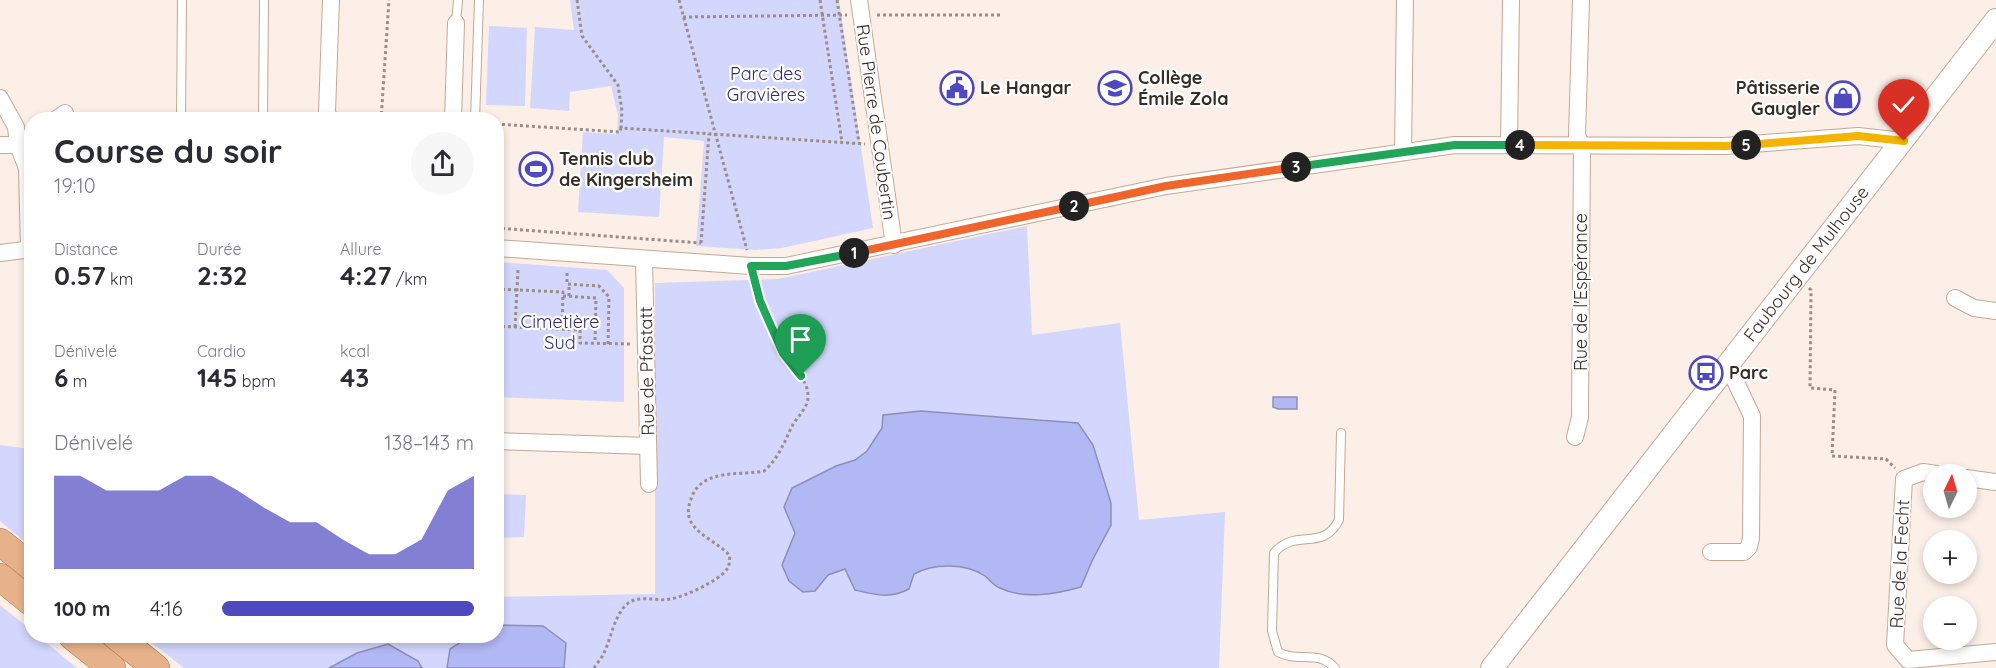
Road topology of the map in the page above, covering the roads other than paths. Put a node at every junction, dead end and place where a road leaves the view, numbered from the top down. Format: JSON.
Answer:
{"nodes":[{"id":1,"x":182,"y":0,"type":"edge"},
{"id":2,"x":264,"y":0,"type":"edge"},
{"id":3,"x":331,"y":0,"type":"edge"},
{"id":4,"x":458,"y":0,"type":"edge"},
{"id":5,"x":479,"y":0,"type":"edge"},
{"id":6,"x":1405,"y":0,"type":"edge"},
{"id":7,"x":1511,"y":0,"type":"edge"},
{"id":8,"x":1581,"y":0,"type":"edge"},
{"id":9,"x":860,"y":7,"type":"edge"},
{"id":10,"x":1996,"y":20,"type":"edge"},
{"id":11,"x":456,"y":23,"type":"joint"},
{"id":12,"x":0,"y":98,"type":"edge"},
{"id":13,"x":181,"y":112,"type":"edge"},
{"id":14,"x":263,"y":112,"type":"edge"},
{"id":15,"x":327,"y":112,"type":"edge"},
{"id":16,"x":453,"y":112,"type":"edge"},
{"id":17,"x":475,"y":112,"type":"edge"},
{"id":18,"x":24,"y":139,"type":"edge"},
{"id":19,"x":24,"y":140,"type":"edge"},
{"id":20,"x":1904,"y":141,"type":"junction"},
{"id":21,"x":0,"y":145,"type":"edge"},
{"id":22,"x":1509,"y":145,"type":"junction"},
{"id":23,"x":1582,"y":146,"type":"junction"},
{"id":24,"x":1403,"y":152,"type":"junction"},
{"id":25,"x":894,"y":245,"type":"junction"},
{"id":26,"x":504,"y":249,"type":"edge"},
{"id":27,"x":24,"y":250,"type":"edge"},
{"id":28,"x":0,"y":253,"type":"edge"},
{"id":29,"x":644,"y":259,"type":"junction"},
{"id":30,"x":1955,"y":298,"type":"dead end"},
{"id":31,"x":1996,"y":311,"type":"edge"},
{"id":32,"x":1728,"y":366,"type":"junction"},
{"id":33,"x":1341,"y":433,"type":"dead end"},
{"id":34,"x":1575,"y":437,"type":"dead end"},
{"id":35,"x":504,"y":441,"type":"edge"},
{"id":36,"x":648,"y":446,"type":"junction"},
{"id":37,"x":1923,"y":472,"type":"edge"},
{"id":38,"x":1977,"y":479,"type":"edge"},
{"id":39,"x":1996,"y":482,"type":"edge"},
{"id":40,"x":649,"y":484,"type":"dead end"},
{"id":41,"x":0,"y":542,"type":"edge"},
{"id":42,"x":1711,"y":552,"type":"dead end"},
{"id":43,"x":24,"y":561,"type":"edge"},
{"id":44,"x":0,"y":577,"type":"edge"},
{"id":45,"x":24,"y":596,"type":"edge"},
{"id":46,"x":81,"y":643,"type":"edge"},
{"id":47,"x":125,"y":643,"type":"edge"},
{"id":48,"x":1996,"y":652,"type":"edge"},
{"id":49,"x":112,"y":668,"type":"edge"},
{"id":50,"x":156,"y":668,"type":"edge"},
{"id":51,"x":1335,"y":668,"type":"edge"},
{"id":52,"x":1492,"y":668,"type":"edge"}],
"edges":[{"from":1,"to":13,"type":"lane"},
{"from":2,"to":14,"type":"lane"},
{"from":3,"to":15,"type":"street"},
{"from":4,"to":11,"type":"lane"},
{"from":5,"to":17,"type":"lane"},
{"from":6,"to":24,"type":"street"},
{"from":7,"to":22,"type":"street"},
{"from":8,"to":23,"type":"street","name":"Rue de l'Espérance"},
{"from":9,"to":25,"type":"street","name":"Rue Pierre de Coubertin"},
{"from":10,"to":20,"type":"main road","name":"Faubourg de Mulhouse"},
{"from":11,"to":16,"type":"street"},
{"from":12,"to":18,"type":"street"},
{"from":19,"to":21,"type":"street"},
{"from":20,"to":23,"type":"street"},
{"from":20,"to":32,"type":"main road","name":"Faubourg de Mulhouse"},
{"from":22,"to":23,"type":"street"},
{"from":22,"to":24,"type":"street"},
{"from":23,"to":34,"type":"street","name":"Rue de l'Espérance"},
{"from":24,"to":25,"type":"street"},
{"from":25,"to":29,"type":"street"},
{"from":26,"to":29,"type":"street"},
{"from":27,"to":28,"type":"street"},
{"from":29,"to":36,"type":"street","name":"Rue de Pfastatt"},
{"from":30,"to":31,"type":"street"},
{"from":32,"to":42,"type":"street"},
{"from":32,"to":52,"type":"main road","name":"Faubourg de Mulhouse"},
{"from":33,"to":51,"type":"lane"},
{"from":35,"to":36,"type":"street"},
{"from":36,"to":40,"type":"street","name":"Rue de Pfastatt"},
{"from":37,"to":48,"type":"street","name":"Rue de la Fecht"},
{"from":38,"to":39,"type":"street"},
{"from":41,"to":43,"type":"highway"},
{"from":44,"to":45,"type":"highway"},
{"from":46,"to":49,"type":"highway"},
{"from":47,"to":50,"type":"highway"}]}
